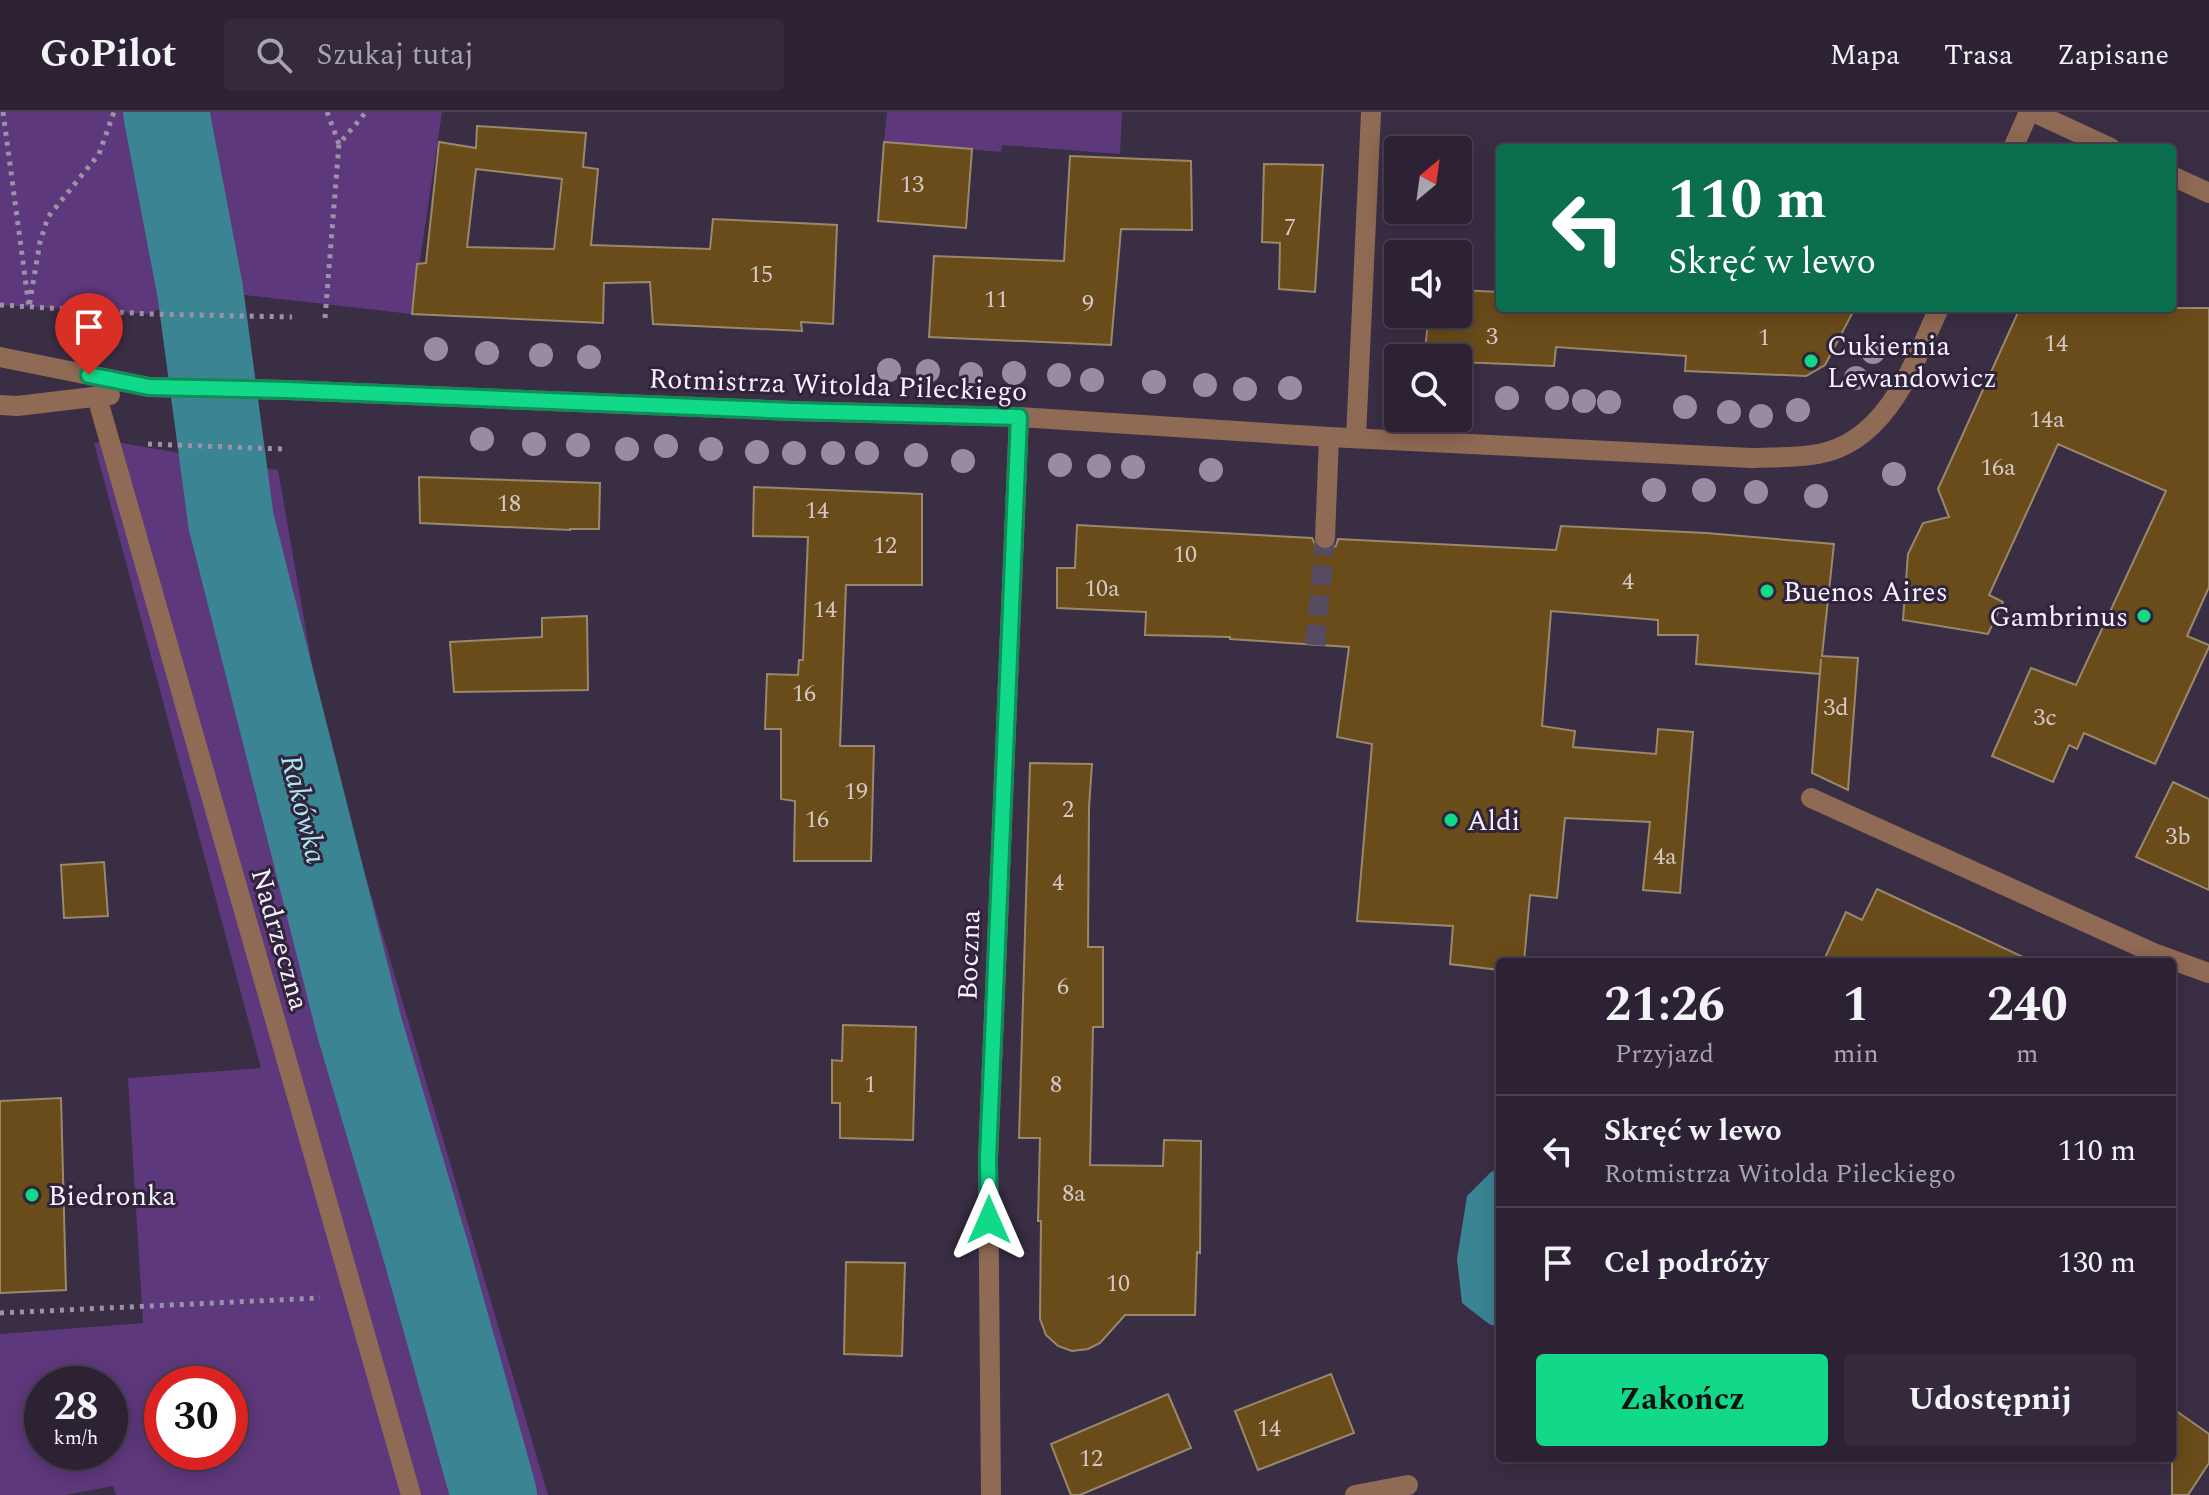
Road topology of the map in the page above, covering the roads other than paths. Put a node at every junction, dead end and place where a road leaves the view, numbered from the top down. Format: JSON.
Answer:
{"nodes":[{"id":1,"x":1371,"y":112,"type":"edge"},
{"id":2,"x":2031,"y":112,"type":"edge"},
{"id":3,"x":2015,"y":144,"type":"edge"},
{"id":4,"x":2102,"y":144,"type":"edge"},
{"id":5,"x":2176,"y":178,"type":"edge"},
{"id":6,"x":2209,"y":193,"type":"edge"},
{"id":7,"x":1937,"y":312,"type":"edge"},
{"id":8,"x":0,"y":357,"type":"edge"},
{"id":9,"x":149,"y":387,"type":"junction"},
{"id":10,"x":97,"y":397,"type":"junction"},
{"id":11,"x":0,"y":405,"type":"edge"},
{"id":12,"x":1019,"y":417,"type":"junction"},
{"id":13,"x":1329,"y":437,"type":"junction"},
{"id":14,"x":1356,"y":438,"type":"junction"},
{"id":15,"x":1325,"y":538,"type":"tunnel mouth"},
{"id":16,"x":1811,"y":798,"type":"dead end"},
{"id":17,"x":2167,"y":958,"type":"edge"},
{"id":18,"x":2176,"y":961,"type":"edge"},
{"id":19,"x":2209,"y":973,"type":"edge"},
{"id":20,"x":1408,"y":1485,"type":"dead end"},
{"id":21,"x":411,"y":1495,"type":"edge"},
{"id":22,"x":991,"y":1495,"type":"edge"},
{"id":23,"x":1355,"y":1495,"type":"edge"}],
"edges":[{"from":1,"to":14,"type":"street"},
{"from":2,"to":3,"type":"street"},
{"from":2,"to":4,"type":"street"},
{"from":5,"to":6,"type":"street"},
{"from":7,"to":14,"type":"street","name":"Rotmistrza Witolda Pileckiego"},
{"from":8,"to":9,"type":"street","name":"Rotmistrza Witolda Pileckiego"},
{"from":9,"to":10,"type":"street","name":"Rotmistrza Witolda Pileckiego"},
{"from":9,"to":12,"type":"street","name":"Rotmistrza Witolda Pileckiego"},
{"from":10,"to":11,"type":"street","name":"Rotmistrza Witolda Pileckiego"},
{"from":10,"to":21,"type":"street","name":"Nadrzeczna"},
{"from":12,"to":13,"type":"street","name":"Rotmistrza Witolda Pileckiego"},
{"from":12,"to":22,"type":"street","name":"Boczna"},
{"from":13,"to":14,"type":"street","name":"Rotmistrza Witolda Pileckiego"},
{"from":13,"to":15,"type":"street"},
{"from":16,"to":17,"type":"street"},
{"from":18,"to":19,"type":"street"},
{"from":20,"to":23,"type":"street"}]}
